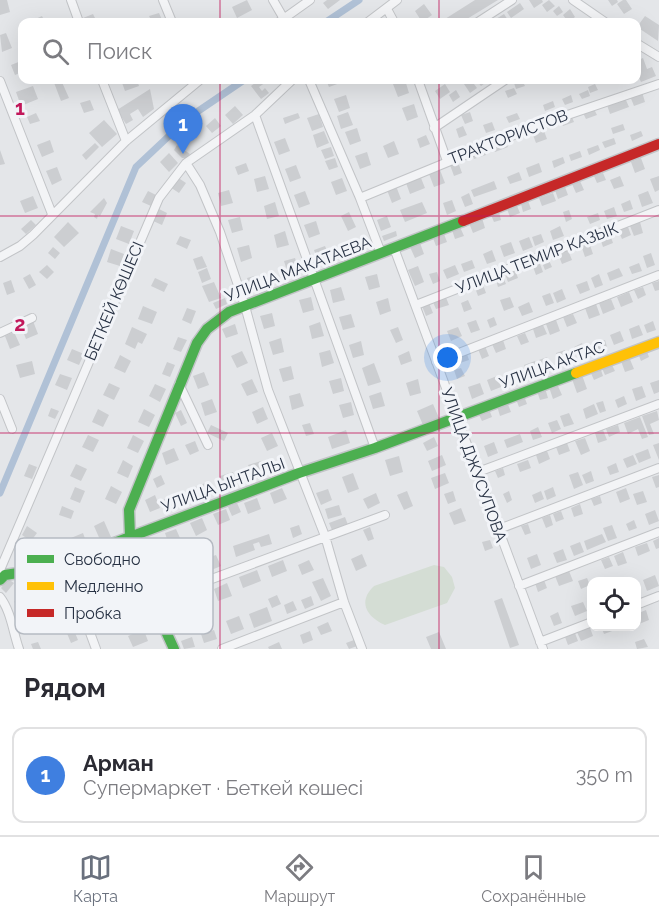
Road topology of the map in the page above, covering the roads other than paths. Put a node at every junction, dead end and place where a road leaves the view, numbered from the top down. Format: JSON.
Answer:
{"nodes":[{"id":1,"x":70,"y":0,"type":"edge"},
{"id":2,"x":163,"y":0,"type":"edge"},
{"id":3,"x":273,"y":0,"type":"edge"},
{"id":4,"x":310,"y":0,"type":"edge"},
{"id":5,"x":397,"y":0,"type":"edge"},
{"id":6,"x":512,"y":0,"type":"edge"},
{"id":7,"x":573,"y":0,"type":"edge"},
{"id":8,"x":387,"y":9,"type":"junction"},
{"id":9,"x":597,"y":17,"type":"edge"},
{"id":10,"x":77,"y":18,"type":"edge"},
{"id":11,"x":170,"y":18,"type":"edge"},
{"id":12,"x":281,"y":18,"type":"edge"},
{"id":13,"x":286,"y":18,"type":"edge"},
{"id":14,"x":374,"y":18,"type":"edge"},
{"id":15,"x":392,"y":18,"type":"edge"},
{"id":16,"x":484,"y":18,"type":"edge"},
{"id":17,"x":641,"y":46,"type":"edge"},
{"id":18,"x":659,"y":57,"type":"edge"},
{"id":19,"x":0,"y":81,"type":"edge"},
{"id":20,"x":104,"y":84,"type":"edge"},
{"id":21,"x":193,"y":84,"type":"edge"},
{"id":22,"x":288,"y":84,"type":"edge"},
{"id":23,"x":311,"y":84,"type":"edge"},
{"id":24,"x":419,"y":84,"type":"edge"},
{"id":25,"x":499,"y":84,"type":"edge"},
{"id":26,"x":659,"y":84,"type":"edge"},
{"id":27,"x":255,"y":116,"type":"junction"},
{"id":28,"x":434,"y":128,"type":"junction"},
{"id":29,"x":126,"y":141,"type":"junction"},
{"id":30,"x":659,"y":144,"type":"edge"},
{"id":31,"x":447,"y":161,"type":"junction"},
{"id":32,"x":186,"y":163,"type":"junction"},
{"id":33,"x":360,"y":198,"type":"junction"},
{"id":34,"x":659,"y":210,"type":"edge"},
{"id":35,"x":52,"y":214,"type":"junction"},
{"id":36,"x":394,"y":248,"type":"junction"},
{"id":37,"x":381,"y":253,"type":"junction"},
{"id":38,"x":0,"y":257,"type":"edge"},
{"id":39,"x":659,"y":275,"type":"edge"},
{"id":40,"x":314,"y":279,"type":"junction"},
{"id":41,"x":416,"y":305,"type":"junction"},
{"id":42,"x":245,"y":306,"type":"junction"},
{"id":43,"x":32,"y":318,"type":"dead end"},
{"id":44,"x":0,"y":333,"type":"edge"},
{"id":45,"x":659,"y":342,"type":"edge"},
{"id":46,"x":436,"y":362,"type":"junction"},
{"id":47,"x":179,"y":384,"type":"junction"},
{"id":48,"x":0,"y":399,"type":"edge"},
{"id":49,"x":659,"y":404,"type":"edge"},
{"id":50,"x":456,"y":417,"type":"junction"},
{"id":51,"x":12,"y":429,"type":"dead end"},
{"id":52,"x":208,"y":445,"type":"dead end"},
{"id":53,"x":375,"y":447,"type":"junction"},
{"id":54,"x":659,"y":468,"type":"edge"},
{"id":55,"x":478,"y":472,"type":"junction"},
{"id":56,"x":299,"y":473,"type":"junction"},
{"id":57,"x":385,"y":515,"type":"dead end"},
{"id":58,"x":498,"y":529,"type":"junction"},
{"id":59,"x":659,"y":532,"type":"edge"},
{"id":60,"x":130,"y":536,"type":"junction"},
{"id":61,"x":325,"y":536,"type":"junction"},
{"id":62,"x":125,"y":538,"type":"edge"},
{"id":63,"x":0,"y":570,"type":"edge"},
{"id":64,"x":15,"y":574,"type":"edge"},
{"id":65,"x":213,"y":578,"type":"edge"},
{"id":66,"x":0,"y":580,"type":"edge"},
{"id":67,"x":519,"y":586,"type":"junction"},
{"id":68,"x":659,"y":596,"type":"edge"},
{"id":69,"x":0,"y":597,"type":"edge"},
{"id":70,"x":344,"y":602,"type":"junction"},
{"id":71,"x":641,"y":603,"type":"edge"},
{"id":72,"x":587,"y":624,"type":"edge"},
{"id":73,"x":90,"y":634,"type":"edge"},
{"id":74,"x":167,"y":634,"type":"edge"},
{"id":75,"x":542,"y":645,"type":"edge"},
{"id":76,"x":19,"y":649,"type":"edge"},
{"id":77,"x":96,"y":649,"type":"edge"},
{"id":78,"x":174,"y":649,"type":"edge"},
{"id":79,"x":222,"y":649,"type":"edge"},
{"id":80,"x":362,"y":649,"type":"edge"}],
"edges":[{"from":1,"to":10,"type":"street"},
{"from":2,"to":11,"type":"street"},
{"from":3,"to":12,"type":"street"},
{"from":4,"to":13,"type":"street"},
{"from":5,"to":8,"type":"street"},
{"from":6,"to":16,"type":"street"},
{"from":7,"to":9,"type":"street"},
{"from":8,"to":14,"type":"street"},
{"from":8,"to":15,"type":"street"},
{"from":17,"to":18,"type":"street"},
{"from":19,"to":35,"type":"street"},
{"from":20,"to":29,"type":"street"},
{"from":21,"to":29,"type":"street"},
{"from":22,"to":27,"type":"street","name":"БЕТКЕЙ КӨШЕСІ"},
{"from":23,"to":33,"type":"street"},
{"from":24,"to":28,"type":"street"},
{"from":25,"to":28,"type":"street"},
{"from":26,"to":31,"type":"street","name":"ТРАКТОРИСТОВ"},
{"from":27,"to":32,"type":"street","name":"БЕТКЕЙ КӨШЕСІ"},
{"from":27,"to":40,"type":"street"},
{"from":28,"to":31,"type":"street"},
{"from":29,"to":35,"type":"street"},
{"from":30,"to":36,"type":"street","name":"УЛИЦА МАКАТАЕВА"},
{"from":31,"to":33,"type":"street","name":"ТРАКТОРИСТОВ"},
{"from":32,"to":42,"type":"street"},
{"from":32,"to":63,"type":"street","name":"БЕТКЕЙ КӨШЕСІ"},
{"from":33,"to":37,"type":"street"},
{"from":34,"to":41,"type":"street","name":"УЛИЦА ТЕМИР КАЗЫК"},
{"from":35,"to":38,"type":"street"},
{"from":36,"to":37,"type":"street","name":"УЛИЦА МАКАТАЕВА"},
{"from":36,"to":41,"type":"street","name":"УЛИЦА ДЖУСУПОВА"},
{"from":37,"to":40,"type":"street","name":"УЛИЦА МАКАТАЕВА"},
{"from":39,"to":46,"type":"street"},
{"from":40,"to":42,"type":"street","name":"УЛИЦА МАКАТАЕВА"},
{"from":40,"to":53,"type":"street"},
{"from":41,"to":46,"type":"street","name":"УЛИЦА ДЖУСУПОВА"},
{"from":42,"to":47,"type":"street","name":"УЛИЦА МАКАТАЕВА"},
{"from":42,"to":56,"type":"street"},
{"from":43,"to":44,"type":"street"},
{"from":45,"to":50,"type":"street","name":"УЛИЦА АКТАС"},
{"from":46,"to":50,"type":"street","name":"УЛИЦА ДЖУСУПОВА"},
{"from":47,"to":52,"type":"street"},
{"from":47,"to":60,"type":"street","name":"УЛИЦА МАКАТАЕВА"},
{"from":48,"to":51,"type":"street"},
{"from":49,"to":55,"type":"street"},
{"from":50,"to":53,"type":"street","name":"УЛИЦА ЫНТАЛЫ"},
{"from":50,"to":55,"type":"street","name":"УЛИЦА ДЖУСУПОВА"},
{"from":53,"to":56,"type":"street","name":"УЛИЦА ЫНТАЛЫ"},
{"from":54,"to":58,"type":"street"},
{"from":55,"to":58,"type":"street","name":"УЛИЦА ДЖУСУПОВА"},
{"from":56,"to":60,"type":"street","name":"УЛИЦА ЫНТАЛЫ"},
{"from":56,"to":61,"type":"street"},
{"from":57,"to":61,"type":"street"},
{"from":58,"to":67,"type":"street","name":"УЛИЦА ДЖУСУПОВА"},
{"from":59,"to":67,"type":"street"},
{"from":60,"to":62,"type":"street","name":"УЛИЦА ЫНТАЛЫ"},
{"from":61,"to":65,"type":"street"},
{"from":61,"to":70,"type":"street"},
{"from":64,"to":66,"type":"street","name":"УЛИЦА ЫНТАЛЫ"},
{"from":67,"to":75,"type":"street","name":"УЛИЦА ДЖУСУПОВА"},
{"from":68,"to":71,"type":"street"},
{"from":69,"to":76,"type":"street"},
{"from":70,"to":79,"type":"street"},
{"from":70,"to":80,"type":"street"},
{"from":72,"to":75,"type":"street"},
{"from":73,"to":77,"type":"street"},
{"from":74,"to":78,"type":"street","name":"УЛИЦА МАКАТАЕВА"}]}
